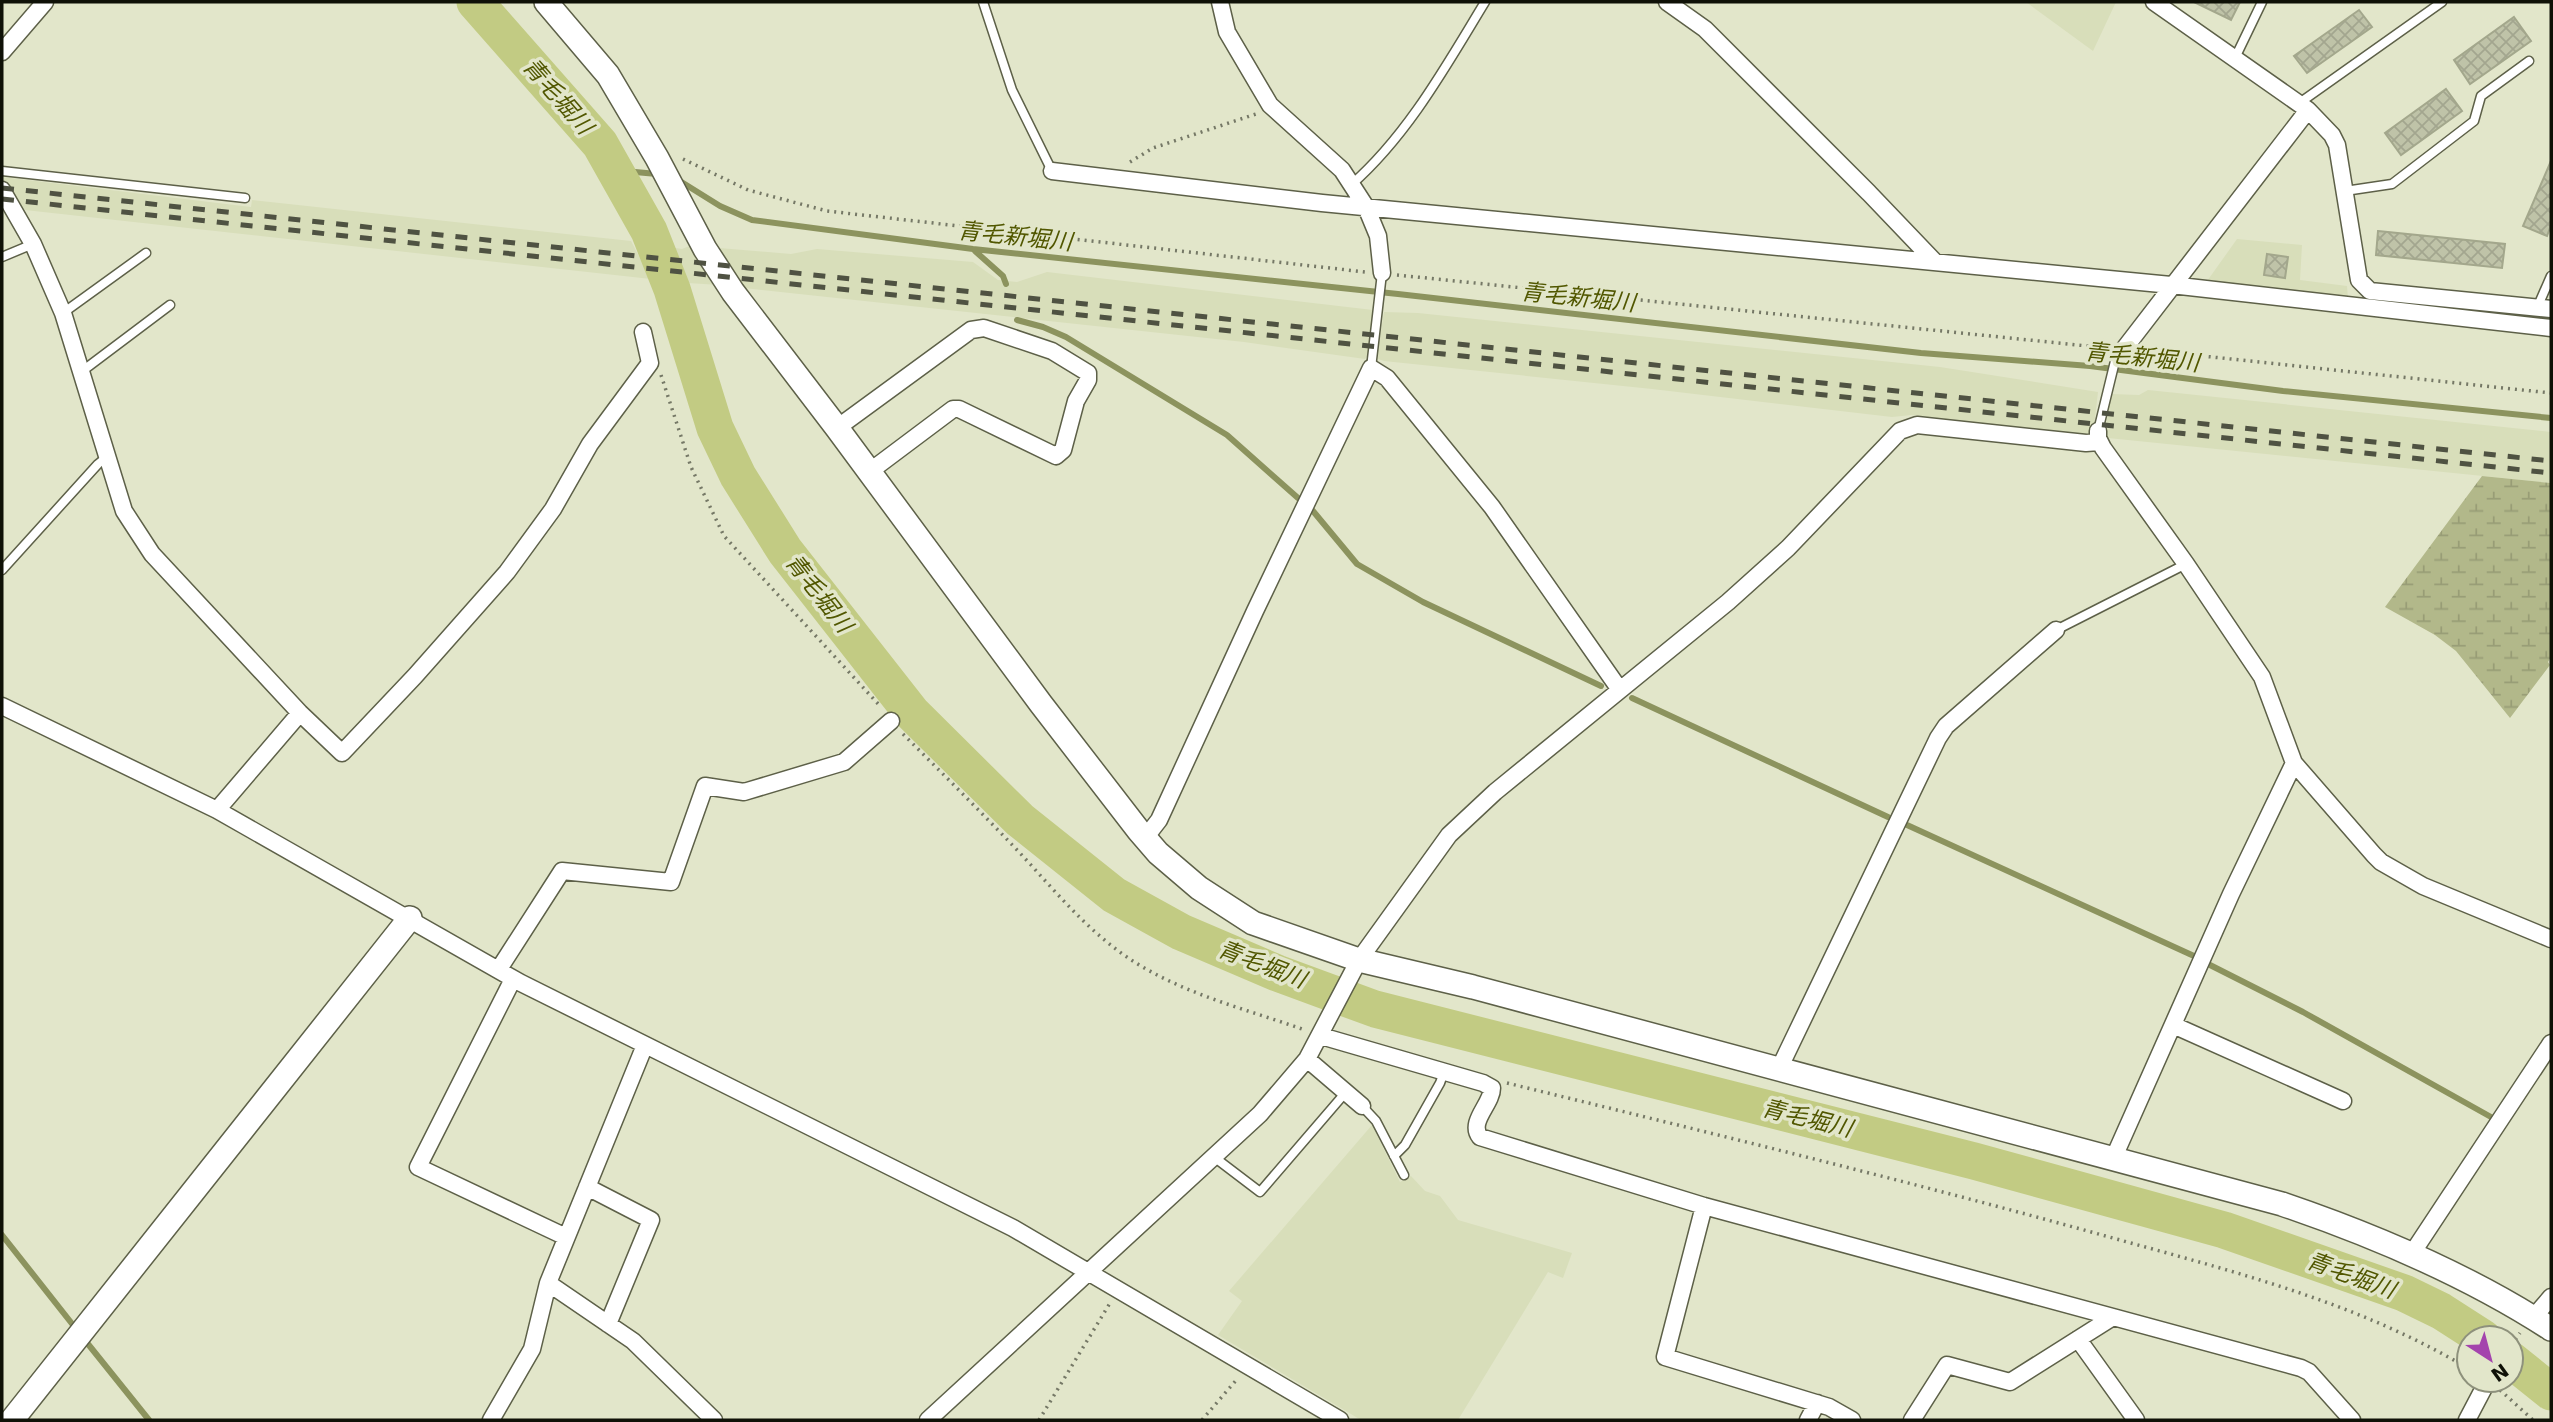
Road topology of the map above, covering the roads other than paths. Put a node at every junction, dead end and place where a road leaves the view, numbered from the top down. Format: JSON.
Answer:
{"nodes":[{"id":1,"x":46,"y":2,"type":"edge"},
{"id":2,"x":547,"y":2,"type":"edge"},
{"id":3,"x":983,"y":2,"type":"edge"},
{"id":4,"x":1220,"y":2,"type":"edge"},
{"id":5,"x":1485,"y":2,"type":"edge"},
{"id":6,"x":1667,"y":2,"type":"edge"},
{"id":7,"x":2154,"y":2,"type":"edge"},
{"id":8,"x":2262,"y":2,"type":"edge"},
{"id":9,"x":2442,"y":2,"type":"edge"},
{"id":10,"x":2,"y":52,"type":"edge"},
{"id":11,"x":2235,"y":58,"type":"junction"},
{"id":12,"x":2529,"y":61,"type":"dead end"},
{"id":13,"x":2303,"y":107,"type":"junction"},
{"id":14,"x":1052,"y":171,"type":"joint"},
{"id":15,"x":2,"y":172,"type":"edge"},
{"id":16,"x":1351,"y":185,"type":"junction"},
{"id":17,"x":2,"y":190,"type":"edge"},
{"id":18,"x":2345,"y":191,"type":"junction"},
{"id":19,"x":245,"y":198,"type":"dead end"},
{"id":20,"x":1366,"y":207,"type":"junction"},
{"id":21,"x":33,"y":244,"type":"junction"},
{"id":22,"x":146,"y":253,"type":"dead end"},
{"id":23,"x":2,"y":257,"type":"edge"},
{"id":24,"x":1935,"y":262,"type":"junction"},
{"id":25,"x":1382,"y":275,"type":"joint"},
{"id":26,"x":2551,"y":276,"type":"edge"},
{"id":27,"x":2171,"y":285,"type":"junction"},
{"id":28,"x":170,"y":304,"type":"dead end"},
{"id":29,"x":2544,"y":308,"type":"edge"},
{"id":30,"x":64,"y":313,"type":"junction"},
{"id":31,"x":2551,"y":328,"type":"edge"},
{"id":32,"x":643,"y":332,"type":"dead end"},
{"id":33,"x":2120,"y":353,"type":"joint"},
{"id":34,"x":1371,"y":369,"type":"junction"},
{"id":35,"x":81,"y":372,"type":"junction"},
{"id":36,"x":838,"y":428,"type":"junction"},
{"id":37,"x":2099,"y":436,"type":"junction"},
{"id":38,"x":108,"y":456,"type":"junction"},
{"id":39,"x":869,"y":472,"type":"junction"},
{"id":40,"x":2186,"y":564,"type":"junction"},
{"id":41,"x":2,"y":570,"type":"edge"},
{"id":42,"x":2056,"y":630,"type":"joint"},
{"id":43,"x":1620,"y":690,"type":"junction"},
{"id":44,"x":2,"y":706,"type":"edge"},
{"id":45,"x":300,"y":713,"type":"junction"},
{"id":46,"x":891,"y":721,"type":"road end"},
{"id":47,"x":2294,"y":762,"type":"junction"},
{"id":48,"x":217,"y":810,"type":"junction"},
{"id":49,"x":1145,"y":838,"type":"junction"},
{"id":50,"x":410,"y":918,"type":"junction"},
{"id":51,"x":2551,"y":939,"type":"edge"},
{"id":52,"x":1354,"y":967,"type":"junction"},
{"id":53,"x":499,"y":970,"type":"junction"},
{"id":54,"x":513,"y":979,"type":"junction"},
{"id":55,"x":2173,"y":1025,"type":"junction"},
{"id":56,"x":1321,"y":1035,"type":"junction"},
{"id":57,"x":2551,"y":1044,"type":"edge"},
{"id":58,"x":645,"y":1045,"type":"junction"},
{"id":59,"x":1307,"y":1059,"type":"junction"},
{"id":60,"x":1779,"y":1069,"type":"junction"},
{"id":61,"x":1444,"y":1071,"type":"junction"},
{"id":62,"x":1346,"y":1092,"type":"junction"},
{"id":63,"x":2343,"y":1101,"type":"dead end"},
{"id":64,"x":1362,"y":1107,"type":"joint"},
{"id":65,"x":1394,"y":1156,"type":"junction"},
{"id":66,"x":1214,"y":1157,"type":"junction"},
{"id":67,"x":2114,"y":1157,"type":"junction"},
{"id":68,"x":1404,"y":1175,"type":"dead end"},
{"id":69,"x":587,"y":1186,"type":"junction"},
{"id":70,"x":1704,"y":1206,"type":"junction"},
{"id":71,"x":566,"y":1237,"type":"junction"},
{"id":72,"x":2411,"y":1255,"type":"junction"},
{"id":73,"x":1087,"y":1272,"type":"junction"},
{"id":74,"x":548,"y":1283,"type":"junction"},
{"id":75,"x":2551,"y":1297,"type":"edge"},
{"id":76,"x":2113,"y":1317,"type":"junction"},
{"id":77,"x":608,"y":1324,"type":"junction"},
{"id":78,"x":2542,"y":1324,"type":"edge"},
{"id":79,"x":2078,"y":1339,"type":"junction"},
{"id":80,"x":2481,"y":1394,"type":"edge"},
{"id":81,"x":1817,"y":1403,"type":"junction"},
{"id":82,"x":12,"y":1420,"type":"edge"},
{"id":83,"x":491,"y":1420,"type":"edge"},
{"id":84,"x":714,"y":1420,"type":"edge"},
{"id":85,"x":928,"y":1420,"type":"edge"},
{"id":86,"x":1340,"y":1420,"type":"edge"},
{"id":87,"x":1808,"y":1420,"type":"edge"},
{"id":88,"x":1852,"y":1420,"type":"edge"},
{"id":89,"x":1912,"y":1420,"type":"edge"},
{"id":90,"x":2136,"y":1420,"type":"edge"},
{"id":91,"x":2352,"y":1420,"type":"edge"},
{"id":92,"x":2467,"y":1420,"type":"edge"}],
"edges":[{"from":1,"to":10,"type":"street"},
{"from":2,"to":36,"type":"street"},
{"from":3,"to":14,"type":"lane"},
{"from":4,"to":16,"type":"street"},
{"from":5,"to":16,"type":"lane"},
{"from":6,"to":24,"type":"street"},
{"from":7,"to":11,"type":"street"},
{"from":8,"to":11,"type":"lane"},
{"from":9,"to":13,"type":"lane"},
{"from":11,"to":13,"type":"street"},
{"from":12,"to":18,"type":"lane"},
{"from":13,"to":18,"type":"street"},
{"from":13,"to":27,"type":"street"},
{"from":14,"to":20,"type":"street"},
{"from":15,"to":19,"type":"lane"},
{"from":16,"to":20,"type":"street"},
{"from":17,"to":21,"type":"street"},
{"from":18,"to":29,"type":"street"},
{"from":20,"to":24,"type":"street"},
{"from":20,"to":25,"type":"street"},
{"from":21,"to":23,"type":"lane"},
{"from":21,"to":30,"type":"street"},
{"from":22,"to":30,"type":"lane"},
{"from":24,"to":27,"type":"street"},
{"from":25,"to":34,"type":"lane"},
{"from":26,"to":29,"type":"lane"},
{"from":27,"to":31,"type":"street"},
{"from":27,"to":33,"type":"street"},
{"from":28,"to":35,"type":"lane"},
{"from":30,"to":35,"type":"street"},
{"from":32,"to":45,"type":"street"},
{"from":33,"to":37,"type":"lane"},
{"from":34,"to":43,"type":"street"},
{"from":34,"to":49,"type":"street"},
{"from":35,"to":38,"type":"street"},
{"from":36,"to":39,"type":"street"},
{"from":36,"to":39,"type":"street"},
{"from":37,"to":40,"type":"street"},
{"from":37,"to":43,"type":"street"},
{"from":38,"to":41,"type":"lane"},
{"from":38,"to":45,"type":"street"},
{"from":39,"to":49,"type":"street"},
{"from":40,"to":42,"type":"lane"},
{"from":40,"to":47,"type":"street"},
{"from":42,"to":60,"type":"street"},
{"from":43,"to":52,"type":"street"},
{"from":44,"to":48,"type":"street"},
{"from":45,"to":48,"type":"street"},
{"from":46,"to":53,"type":"street"},
{"from":47,"to":51,"type":"street"},
{"from":47,"to":55,"type":"street"},
{"from":48,"to":50,"type":"street"},
{"from":49,"to":52,"type":"street"},
{"from":50,"to":53,"type":"street"},
{"from":50,"to":82,"type":"street"},
{"from":52,"to":56,"type":"street"},
{"from":52,"to":60,"type":"street"},
{"from":53,"to":54,"type":"street"},
{"from":54,"to":58,"type":"street"},
{"from":54,"to":71,"type":"street"},
{"from":55,"to":63,"type":"street"},
{"from":55,"to":67,"type":"street"},
{"from":56,"to":59,"type":"street"},
{"from":56,"to":61,"type":"street"},
{"from":57,"to":72,"type":"street"},
{"from":58,"to":69,"type":"street"},
{"from":58,"to":73,"type":"street"},
{"from":59,"to":62,"type":"street"},
{"from":59,"to":66,"type":"street"},
{"from":60,"to":67,"type":"street"},
{"from":61,"to":65,"type":"lane"},
{"from":61,"to":70,"type":"street"},
{"from":62,"to":64,"type":"street"},
{"from":62,"to":66,"type":"lane"},
{"from":64,"to":65,"type":"lane"},
{"from":65,"to":68,"type":"lane"},
{"from":66,"to":73,"type":"street"},
{"from":67,"to":72,"type":"street"},
{"from":69,"to":71,"type":"street"},
{"from":69,"to":77,"type":"street"},
{"from":70,"to":76,"type":"street"},
{"from":70,"to":81,"type":"street"},
{"from":71,"to":74,"type":"street"},
{"from":72,"to":78,"type":"street"},
{"from":73,"to":85,"type":"street"},
{"from":73,"to":86,"type":"street"},
{"from":74,"to":77,"type":"street"},
{"from":74,"to":83,"type":"street"},
{"from":75,"to":78,"type":"street"},
{"from":76,"to":79,"type":"street"},
{"from":76,"to":91,"type":"street"},
{"from":77,"to":84,"type":"street"},
{"from":79,"to":89,"type":"street"},
{"from":79,"to":90,"type":"street"},
{"from":80,"to":92,"type":"street"},
{"from":81,"to":87,"type":"street"},
{"from":81,"to":88,"type":"street"}]}
